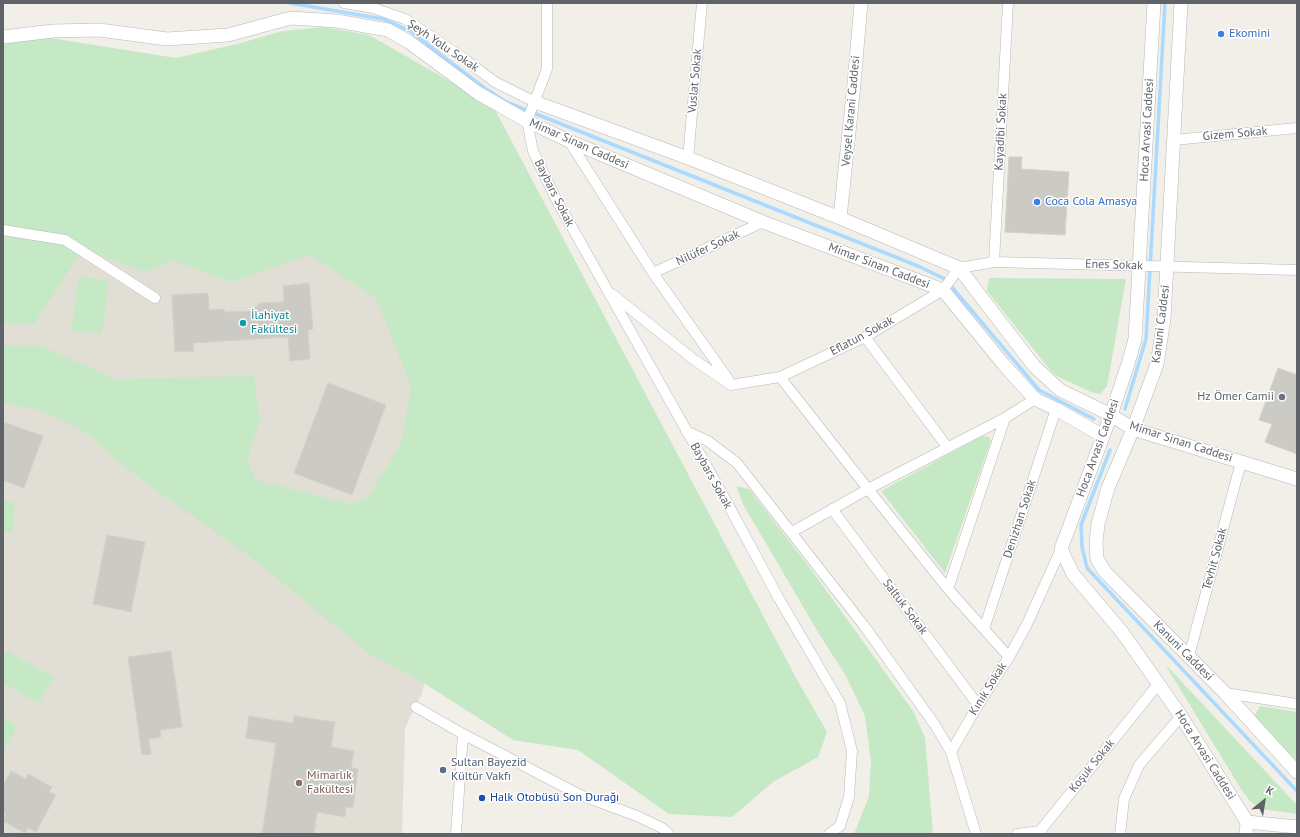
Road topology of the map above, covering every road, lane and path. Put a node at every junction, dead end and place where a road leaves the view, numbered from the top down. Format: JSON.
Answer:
{"nodes":[{"id":1,"x":344,"y":3,"type":"edge"},
{"id":2,"x":546,"y":3,"type":"edge"},
{"id":3,"x":702,"y":3,"type":"edge"},
{"id":4,"x":860,"y":3,"type":"edge"},
{"id":5,"x":1008,"y":3,"type":"edge"},
{"id":6,"x":1154,"y":3,"type":"edge"},
{"id":7,"x":1181,"y":3,"type":"edge"},
{"id":8,"x":379,"y":6,"type":"edge"},
{"id":9,"x":3,"y":37,"type":"edge"},
{"id":10,"x":535,"y":102,"type":"junction"},
{"id":11,"x":527,"y":122,"type":"junction"},
{"id":12,"x":1297,"y":128,"type":"edge"},
{"id":13,"x":1174,"y":140,"type":"junction"},
{"id":14,"x":569,"y":141,"type":"junction"},
{"id":15,"x":688,"y":158,"type":"junction"},
{"id":16,"x":840,"y":218,"type":"junction"},
{"id":17,"x":763,"y":222,"type":"junction"},
{"id":18,"x":3,"y":230,"type":"edge"},
{"id":19,"x":994,"y":262,"type":"junction"},
{"id":20,"x":1139,"y":266,"type":"junction"},
{"id":21,"x":1167,"y":267,"type":"junction"},
{"id":22,"x":959,"y":268,"type":"junction"},
{"id":23,"x":1297,"y":270,"type":"edge"},
{"id":24,"x":653,"y":273,"type":"junction"},
{"id":25,"x":607,"y":290,"type":"junction"},
{"id":26,"x":942,"y":290,"type":"junction"},
{"id":27,"x":156,"y":298,"type":"dead end"},
{"id":28,"x":865,"y":337,"type":"junction"},
{"id":29,"x":780,"y":377,"type":"junction"},
{"id":30,"x":731,"y":384,"type":"junction"},
{"id":31,"x":1035,"y":399,"type":"junction"},
{"id":32,"x":1056,"y":409,"type":"junction"},
{"id":33,"x":1111,"y":415,"type":"junction"},
{"id":34,"x":1006,"y":418,"type":"junction"},
{"id":35,"x":1133,"y":429,"type":"junction"},
{"id":36,"x":686,"y":431,"type":"junction"},
{"id":37,"x":1103,"y":436,"type":"junction"},
{"id":38,"x":948,"y":448,"type":"junction"},
{"id":39,"x":1241,"y":462,"type":"junction"},
{"id":40,"x":1297,"y":479,"type":"edge"},
{"id":41,"x":868,"y":489,"type":"junction"},
{"id":42,"x":832,"y":509,"type":"junction"},
{"id":43,"x":792,"y":532,"type":"junction"},
{"id":44,"x":1061,"y":549,"type":"junction"},
{"id":45,"x":948,"y":589,"type":"junction"},
{"id":46,"x":984,"y":629,"type":"junction"},
{"id":47,"x":1188,"y":656,"type":"junction"},
{"id":48,"x":1008,"y":658,"type":"junction"},
{"id":49,"x":1159,"y":682,"type":"junction"},
{"id":50,"x":1225,"y":693,"type":"junction"},
{"id":51,"x":1297,"y":704,"type":"edge"},
{"id":52,"x":978,"y":705,"type":"junction"},
{"id":53,"x":416,"y":707,"type":"dead end"},
{"id":54,"x":1181,"y":716,"type":"junction"},
{"id":55,"x":463,"y":734,"type":"junction"},
{"id":56,"x":951,"y":752,"type":"junction"},
{"id":57,"x":1297,"y":772,"type":"edge"},
{"id":58,"x":1297,"y":827,"type":"edge"},
{"id":59,"x":1246,"y":828,"type":"edge"},
{"id":60,"x":456,"y":834,"type":"edge"},
{"id":61,"x":669,"y":834,"type":"edge"},
{"id":62,"x":829,"y":834,"type":"edge"},
{"id":63,"x":976,"y":834,"type":"edge"},
{"id":64,"x":1017,"y":834,"type":"edge"},
{"id":65,"x":1120,"y":834,"type":"edge"}],
"edges":[{"from":1,"to":8,"type":"street","name":"Şeyh Yolu Sokak"},
{"from":2,"to":10,"type":"street"},
{"from":3,"to":15,"type":"street","name":"Vuslat Sokak"},
{"from":4,"to":16,"type":"street","name":"Veysel Karani Caddesi"},
{"from":5,"to":19,"type":"street","name":"Kayadibi Sokak"},
{"from":6,"to":20,"type":"street","name":"Hoca Arvasi Caddesi"},
{"from":7,"to":13,"type":"street","name":"Kanuni Caddesi"},
{"from":8,"to":10,"type":"street","name":"Şeyh Yolu Sokak"},
{"from":9,"to":11,"type":"street","name":"Mimar Sinan Caddesi"},
{"from":10,"to":11,"type":"street"},
{"from":10,"to":15,"type":"street","name":"Mimar Sinan Caddesi"},
{"from":11,"to":14,"type":"street","name":"Mimar Sinan Caddesi"},
{"from":11,"to":25,"type":"street","name":"Baybars Sokak"},
{"from":12,"to":13,"type":"street","name":"Gizem Sokak"},
{"from":13,"to":21,"type":"street","name":"Kanuni Caddesi"},
{"from":14,"to":17,"type":"street","name":"Mimar Sinan Caddesi"},
{"from":14,"to":24,"type":"street"},
{"from":15,"to":16,"type":"street","name":"Mimar Sinan Caddesi"},
{"from":16,"to":22,"type":"street","name":"Mimar Sinan Caddesi"},
{"from":17,"to":24,"type":"street","name":"Nilüfer Sokak"},
{"from":17,"to":26,"type":"street","name":"Mimar Sinan Caddesi"},
{"from":18,"to":27,"type":"street"},
{"from":19,"to":20,"type":"street","name":"Enes Sokak"},
{"from":19,"to":22,"type":"street","name":"Enes Sokak"},
{"from":20,"to":21,"type":"street","name":"Enes Sokak"},
{"from":20,"to":33,"type":"street","name":"Hoca Arvasi Caddesi"},
{"from":21,"to":23,"type":"street","name":"Enes Sokak"},
{"from":21,"to":35,"type":"street","name":"Kanuni Caddesi"},
{"from":22,"to":26,"type":"street"},
{"from":22,"to":33,"type":"street","name":"Mimar Sinan Caddesi"},
{"from":24,"to":30,"type":"street"},
{"from":25,"to":30,"type":"street"},
{"from":25,"to":36,"type":"street","name":"Baybars Sokak"},
{"from":26,"to":28,"type":"street","name":"Eflatun Sokak"},
{"from":26,"to":31,"type":"street","name":"Mimar Sinan Caddesi"},
{"from":28,"to":29,"type":"street","name":"Eflatun Sokak"},
{"from":28,"to":38,"type":"street"},
{"from":29,"to":30,"type":"street","name":"Eflatun Sokak"},
{"from":29,"to":41,"type":"street"},
{"from":31,"to":32,"type":"street","name":"Mimar Sinan Caddesi"},
{"from":31,"to":34,"type":"street"},
{"from":32,"to":37,"type":"street","name":"Mimar Sinan Caddesi"},
{"from":32,"to":46,"type":"street","name":"Denizhan Sokak"},
{"from":33,"to":35,"type":"street","name":"Mimar Sinan Caddesi"},
{"from":33,"to":37,"type":"street","name":"Hoca Arvasi Caddesi"},
{"from":34,"to":38,"type":"street"},
{"from":34,"to":45,"type":"street"},
{"from":35,"to":39,"type":"street","name":"Mimar Sinan Caddesi"},
{"from":35,"to":47,"type":"street","name":"Kanuni Caddesi"},
{"from":36,"to":43,"type":"street"},
{"from":36,"to":62,"type":"street","name":"Baybars Sokak"},
{"from":37,"to":44,"type":"street","name":"Hoca Arvasi Caddesi"},
{"from":38,"to":41,"type":"street"},
{"from":39,"to":40,"type":"street","name":"Mimar Sinan Caddesi"},
{"from":39,"to":47,"type":"street","name":"Tevhit Sokak"},
{"from":41,"to":42,"type":"street"},
{"from":41,"to":45,"type":"street"},
{"from":42,"to":43,"type":"street"},
{"from":42,"to":52,"type":"street","name":"Saltuk Sokak"},
{"from":43,"to":56,"type":"street"},
{"from":44,"to":48,"type":"street","name":"Kınık Sokak"},
{"from":44,"to":49,"type":"street","name":"Hoca Arvasi Caddesi"},
{"from":45,"to":46,"type":"street"},
{"from":46,"to":48,"type":"street"},
{"from":47,"to":50,"type":"street","name":"Kanuni Caddesi"},
{"from":48,"to":52,"type":"street","name":"Kınık Sokak"},
{"from":49,"to":54,"type":"street","name":"Hoca Arvasi Caddesi"},
{"from":49,"to":64,"type":"street","name":"Koşuk Sokak"},
{"from":50,"to":51,"type":"street"},
{"from":50,"to":57,"type":"street","name":"Kanuni Caddesi"},
{"from":52,"to":56,"type":"street","name":"Kınık Sokak"},
{"from":53,"to":55,"type":"street"},
{"from":54,"to":59,"type":"street","name":"Hoca Arvasi Caddesi"},
{"from":54,"to":65,"type":"street"},
{"from":55,"to":60,"type":"street"},
{"from":55,"to":61,"type":"street"},
{"from":56,"to":63,"type":"street"},
{"from":58,"to":59,"type":"street"}]}
